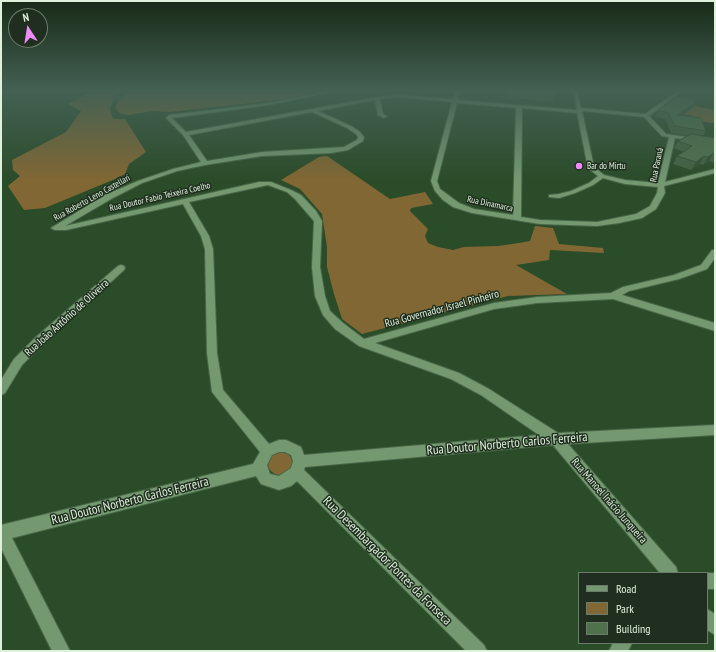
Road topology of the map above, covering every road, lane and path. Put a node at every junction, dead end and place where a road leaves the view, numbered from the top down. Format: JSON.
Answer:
{"nodes":[{"id":1,"x":172,"y":120,"type":"edge"},
{"id":2,"x":257,"y":120,"type":"edge"},
{"id":3,"x":335,"y":120,"type":"edge"},
{"id":4,"x":449,"y":120,"type":"edge"},
{"id":5,"x":519,"y":120,"type":"edge"},
{"id":6,"x":581,"y":120,"type":"edge"},
{"id":7,"x":650,"y":120,"type":"edge"},
{"id":8,"x":186,"y":134,"type":"junction"},
{"id":9,"x":672,"y":137,"type":"junction"},
{"id":10,"x":715,"y":143,"type":"edge"},
{"id":11,"x":205,"y":162,"type":"junction"},
{"id":12,"x":715,"y":171,"type":"edge"},
{"id":13,"x":602,"y":176,"type":"junction"},
{"id":14,"x":269,"y":183,"type":"joint"},
{"id":15,"x":661,"y":185,"type":"junction"},
{"id":16,"x":551,"y":196,"type":"dead end"},
{"id":17,"x":184,"y":201,"type":"junction"},
{"id":18,"x":517,"y":218,"type":"junction"},
{"id":19,"x":55,"y":228,"type":"joint"},
{"id":20,"x":715,"y":252,"type":"edge"},
{"id":21,"x":121,"y":268,"type":"dead end"},
{"id":22,"x":613,"y":296,"type":"junction"},
{"id":23,"x":715,"y":327,"type":"edge"},
{"id":24,"x":363,"y":343,"type":"junction"},
{"id":25,"x":1,"y":390,"type":"edge"},
{"id":26,"x":715,"y":430,"type":"edge"},
{"id":27,"x":556,"y":439,"type":"junction"},
{"id":28,"x":268,"y":451,"type":"junction"},
{"id":29,"x":298,"y":467,"type":"junction"},
{"id":30,"x":260,"y":469,"type":"junction"},
{"id":31,"x":1,"y":533,"type":"edge"},
{"id":32,"x":669,"y":572,"type":"edge"},
{"id":33,"x":708,"y":618,"type":"edge"},
{"id":34,"x":715,"y":627,"type":"edge"},
{"id":35,"x":61,"y":651,"type":"edge"},
{"id":36,"x":478,"y":651,"type":"edge"}],
"edges":[{"from":1,"to":8,"type":"street"},
{"from":2,"to":8,"type":"street"},
{"from":3,"to":11,"type":"street","name":"Rua Roberto Leno Castellari"},
{"from":4,"to":18,"type":"street","name":"Rua Dinamarca"},
{"from":5,"to":18,"type":"street"},
{"from":6,"to":13,"type":"street"},
{"from":7,"to":9,"type":"street","name":"Rua Paraná"},
{"from":8,"to":11,"type":"street"},
{"from":9,"to":10,"type":"street"},
{"from":9,"to":15,"type":"street","name":"Rua Paraná"},
{"from":11,"to":19,"type":"street","name":"Rua Roberto Leno Castellari"},
{"from":12,"to":15,"type":"street"},
{"from":13,"to":15,"type":"street"},
{"from":13,"to":16,"type":"street"},
{"from":14,"to":17,"type":"street","name":"Rua Doutor Fabio Teixeira Coelho"},
{"from":14,"to":24,"type":"street","name":"Rua Manoel Inácio Junqueira"},
{"from":15,"to":18,"type":"street","name":"Rua Paraná"},
{"from":17,"to":19,"type":"street","name":"Rua Doutor Fabio Teixeira Coelho"},
{"from":17,"to":28,"type":"street"},
{"from":20,"to":22,"type":"street"},
{"from":21,"to":25,"type":"street","name":"Rua João Antônio de Oliveira"},
{"from":22,"to":23,"type":"street","name":"Rua Governador Israel Pinheiro"},
{"from":22,"to":24,"type":"street","name":"Rua Governador Israel Pinheiro"},
{"from":24,"to":27,"type":"street","name":"Rua Manoel Inácio Junqueira"},
{"from":26,"to":27,"type":"street","name":"Rua Doutor Norberto Carlos Ferreira"},
{"from":27,"to":29,"type":"street","name":"Rua Doutor Norberto Carlos Ferreira"},
{"from":27,"to":32,"type":"street","name":"Rua Manoel Inácio Junqueira"},
{"from":28,"to":29,"type":"street"},
{"from":28,"to":30,"type":"street"},
{"from":29,"to":30,"type":"street"},
{"from":29,"to":36,"type":"street","name":"Rua Desembargador Pontes da Fonseca"},
{"from":30,"to":31,"type":"street","name":"Rua Doutor Norberto Carlos Ferreira"},
{"from":31,"to":35,"type":"street"},
{"from":33,"to":34,"type":"street"}]}
